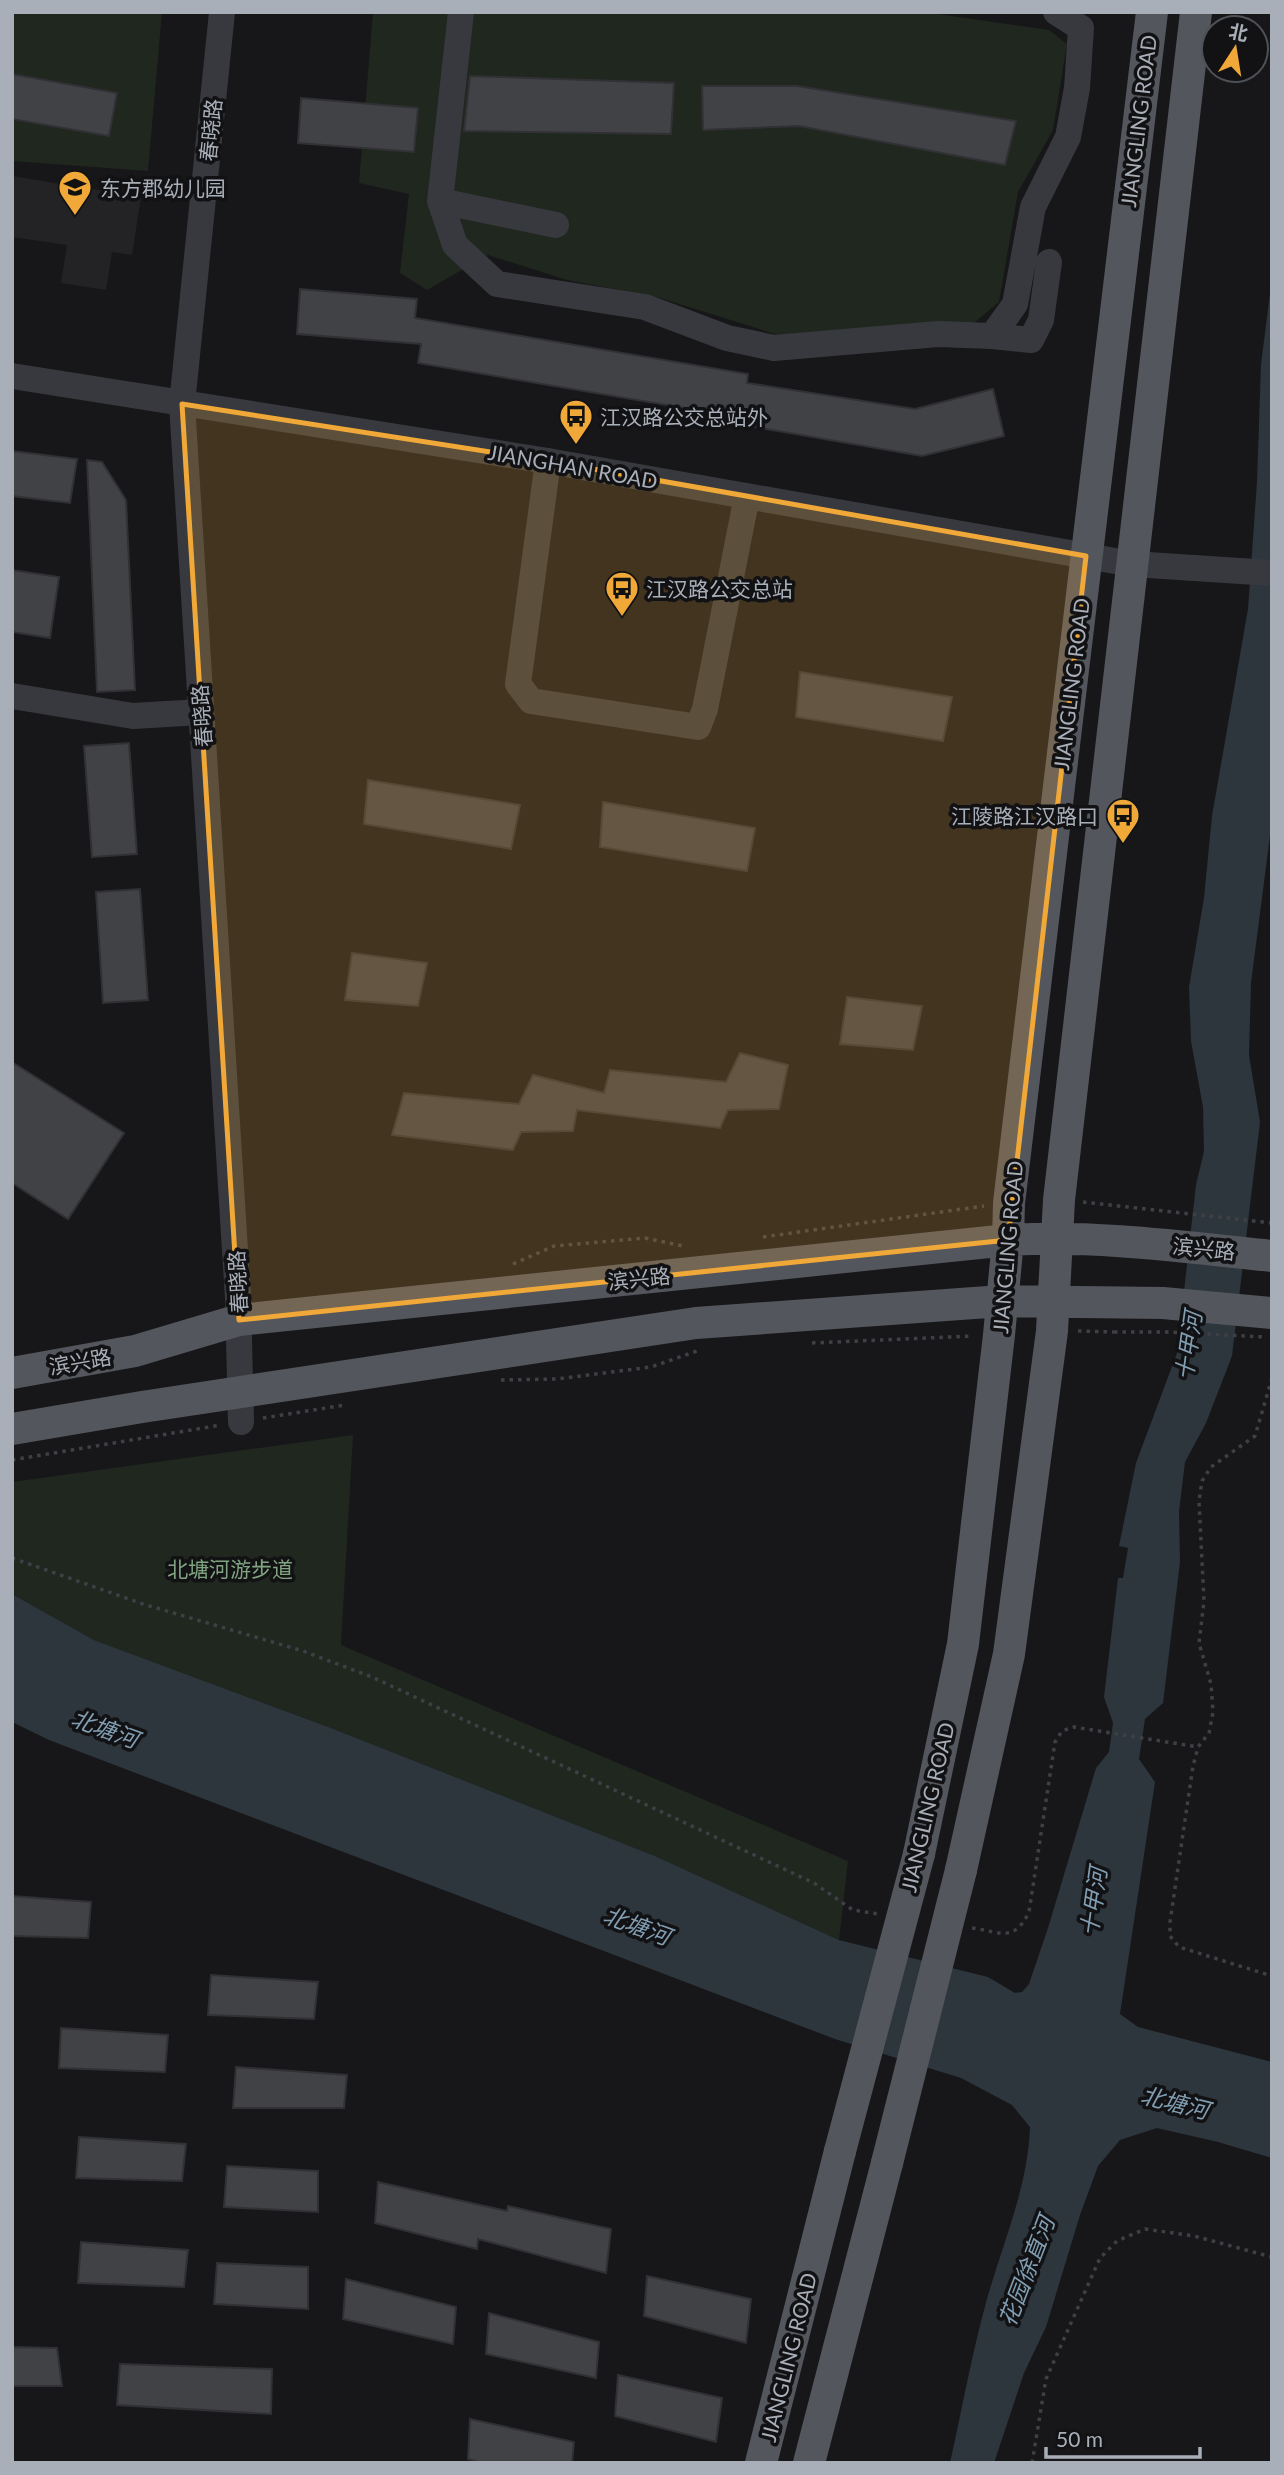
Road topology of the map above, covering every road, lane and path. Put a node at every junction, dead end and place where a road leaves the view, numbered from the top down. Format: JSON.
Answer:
{"nodes":[{"id":1,"x":222,"y":12,"type":"edge"},
{"id":2,"x":461,"y":12,"type":"edge"},
{"id":3,"x":1056,"y":12,"type":"edge"},
{"id":4,"x":1152,"y":12,"type":"edge"},
{"id":5,"x":1196,"y":12,"type":"edge"},
{"id":6,"x":440,"y":201,"type":"junction"},
{"id":7,"x":556,"y":225,"type":"dead end"},
{"id":8,"x":1049,"y":262,"type":"dead end"},
{"id":9,"x":992,"y":336,"type":"junction"},
{"id":10,"x":12,"y":376,"type":"edge"},
{"id":11,"x":182,"y":404,"type":"junction"},
{"id":12,"x":548,"y":461,"type":"junction"},
{"id":13,"x":747,"y":496,"type":"junction"},
{"id":14,"x":1086,"y":556,"type":"junction"},
{"id":15,"x":1132,"y":564,"type":"junction"},
{"id":16,"x":1272,"y":573,"type":"edge"},
{"id":17,"x":12,"y":696,"type":"edge"},
{"id":18,"x":201,"y":712,"type":"junction"},
{"id":19,"x":1128,"y":1206,"type":"dead end"},
{"id":20,"x":1272,"y":1223,"type":"edge"},
{"id":21,"x":1058,"y":1237,"type":"junction"},
{"id":22,"x":1008,"y":1240,"type":"junction"},
{"id":23,"x":1269,"y":1255,"type":"edge"},
{"id":24,"x":1002,"y":1301,"type":"junction"},
{"id":25,"x":1052,"y":1316,"type":"junction"},
{"id":26,"x":239,"y":1320,"type":"junction"},
{"id":27,"x":1266,"y":1320,"type":"edge"},
{"id":28,"x":999,"y":1335,"type":"junction"},
{"id":29,"x":806,"y":1343,"type":"dead end"},
{"id":30,"x":709,"y":1347,"type":"dead end"},
{"id":31,"x":12,"y":1373,"type":"edge"},
{"id":32,"x":1272,"y":1378,"type":"edge"},
{"id":33,"x":489,"y":1381,"type":"dead end"},
{"id":34,"x":352,"y":1404,"type":"dead end"},
{"id":35,"x":241,"y":1407,"type":"junction"},
{"id":36,"x":12,"y":1429,"type":"edge"},
{"id":37,"x":12,"y":1460,"type":"edge"},
{"id":38,"x":12,"y":1558,"type":"edge"},
{"id":39,"x":1198,"y":1747,"type":"junction"},
{"id":40,"x":879,"y":1914,"type":"dead end"},
{"id":41,"x":971,"y":1928,"type":"dead end"},
{"id":42,"x":1272,"y":1976,"type":"edge"},
{"id":43,"x":1272,"y":2257,"type":"edge"},
{"id":44,"x":761,"y":2463,"type":"edge"},
{"id":45,"x":809,"y":2463,"type":"edge"},
{"id":46,"x":1032,"y":2463,"type":"edge"}],
"edges":[{"from":1,"to":11,"type":"street","name":"春晓路"},
{"from":2,"to":6,"type":"street"},
{"from":3,"to":9,"type":"street"},
{"from":4,"to":14,"type":"main road","name":"JIANGLING ROAD"},
{"from":5,"to":15,"type":"main road"},
{"from":6,"to":7,"type":"street"},
{"from":6,"to":9,"type":"street"},
{"from":8,"to":9,"type":"street"},
{"from":10,"to":11,"type":"street","name":"JIANGHAN ROAD"},
{"from":11,"to":12,"type":"street","name":"JIANGHAN ROAD"},
{"from":11,"to":18,"type":"street","name":"春晓路"},
{"from":12,"to":13,"type":"street","name":"JIANGHAN ROAD"},
{"from":12,"to":13,"type":"street"},
{"from":13,"to":14,"type":"street","name":"JIANGHAN ROAD"},
{"from":14,"to":15,"type":"street","name":"JIANGHAN ROAD"},
{"from":14,"to":22,"type":"main road","name":"JIANGLING ROAD"},
{"from":15,"to":16,"type":"street","name":"JIANGHAN ROAD"},
{"from":15,"to":21,"type":"main road"},
{"from":17,"to":18,"type":"street"},
{"from":18,"to":26,"type":"street","name":"春晓路"},
{"from":19,"to":20,"type":"path"},
{"from":21,"to":22,"type":"main road","name":"滨兴路"},
{"from":21,"to":23,"type":"main road","name":"滨兴路"},
{"from":21,"to":25,"type":"main road"},
{"from":22,"to":24,"type":"main road","name":"JIANGLING ROAD"},
{"from":22,"to":26,"type":"main road","name":"滨兴路"},
{"from":24,"to":25,"type":"main road"},
{"from":24,"to":28,"type":"main road","name":"JIANGLING ROAD"},
{"from":24,"to":35,"type":"main road"},
{"from":25,"to":27,"type":"main road"},
{"from":25,"to":27,"type":"path","bridge":true},
{"from":25,"to":45,"type":"main road","bridge":true},
{"from":26,"to":31,"type":"main road","name":"滨兴路"},
{"from":26,"to":35,"type":"street","name":"春晓路"},
{"from":28,"to":29,"type":"path"},
{"from":28,"to":44,"type":"main road","name":"JIANGLING ROAD","bridge":true},
{"from":30,"to":33,"type":"path"},
{"from":32,"to":39,"type":"path"},
{"from":34,"to":35,"type":"path"},
{"from":35,"to":36,"type":"main road"},
{"from":35,"to":37,"type":"path"},
{"from":38,"to":40,"type":"path"},
{"from":39,"to":41,"type":"path"},
{"from":39,"to":42,"type":"path"},
{"from":43,"to":46,"type":"path"}]}
